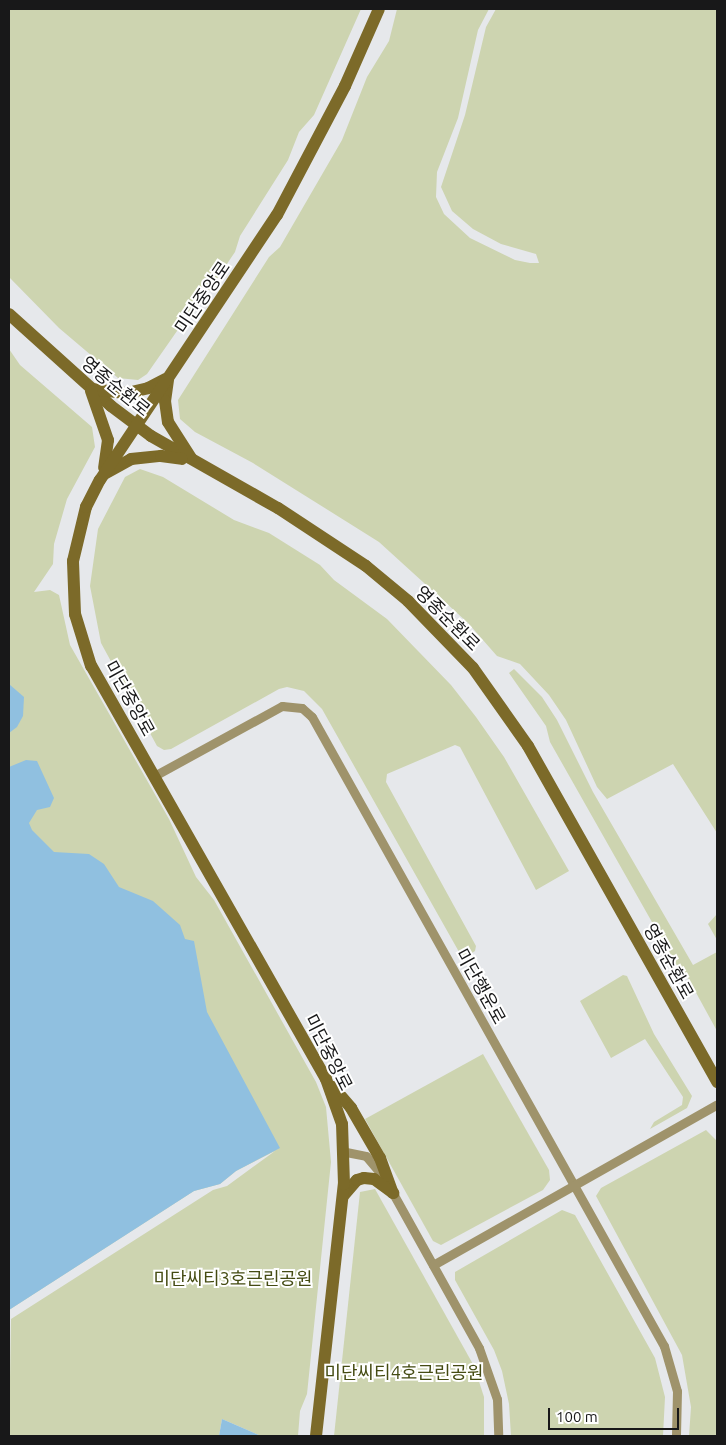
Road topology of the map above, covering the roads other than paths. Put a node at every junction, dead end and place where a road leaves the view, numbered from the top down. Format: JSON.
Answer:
{"nodes":[{"id":1,"x":378,"y":9,"type":"edge"},
{"id":2,"x":9,"y":314,"type":"edge"},
{"id":3,"x":168,"y":378,"type":"junction"},
{"id":4,"x":91,"y":388,"type":"junction"},
{"id":5,"x":136,"y":425,"type":"junction"},
{"id":6,"x":194,"y":462,"type":"junction"},
{"id":7,"x":102,"y":476,"type":"junction"},
{"id":8,"x":154,"y":776,"type":"junction"},
{"id":9,"x":326,"y":1079,"type":"junction"},
{"id":10,"x":717,"y":1082,"type":"edge"},
{"id":11,"x":717,"y":1104,"type":"edge"},
{"id":12,"x":346,"y":1152,"type":"junction"},
{"id":13,"x":574,"y":1187,"type":"junction"},
{"id":14,"x":393,"y":1192,"type":"junction"},
{"id":15,"x":343,"y":1197,"type":"junction"},
{"id":16,"x":433,"y":1265,"type":"junction"},
{"id":17,"x":316,"y":1436,"type":"edge"},
{"id":18,"x":498,"y":1436,"type":"edge"},
{"id":19,"x":676,"y":1436,"type":"edge"}],
"edges":[{"from":1,"to":3,"type":"street","name":"미단중앙로"},
{"from":2,"to":4,"type":"street","name":"영종순환로"},
{"from":3,"to":4,"type":"street"},
{"from":3,"to":5,"type":"street","name":"미단중앙로"},
{"from":3,"to":6,"type":"street"},
{"from":4,"to":5,"type":"street","name":"영종순환로"},
{"from":4,"to":7,"type":"street"},
{"from":5,"to":6,"type":"street","name":"영종순환로"},
{"from":5,"to":7,"type":"street","name":"미단중앙로"},
{"from":6,"to":7,"type":"street"},
{"from":6,"to":10,"type":"street","name":"영종순환로"},
{"from":7,"to":8,"type":"street","name":"미단중앙로"},
{"from":8,"to":9,"type":"street","name":"미단중앙로"},
{"from":8,"to":13,"type":"street","name":"미단행운로"},
{"from":9,"to":12,"type":"street","name":"미단중앙로"},
{"from":9,"to":14,"type":"street"},
{"from":11,"to":13,"type":"street"},
{"from":12,"to":14,"type":"street"},
{"from":12,"to":15,"type":"street","name":"미단중앙로"},
{"from":13,"to":16,"type":"street"},
{"from":13,"to":19,"type":"street","name":"미단행운로"},
{"from":14,"to":15,"type":"street"},
{"from":14,"to":16,"type":"street"},
{"from":15,"to":17,"type":"street","name":"미단중앙로"},
{"from":16,"to":18,"type":"street"}]}
